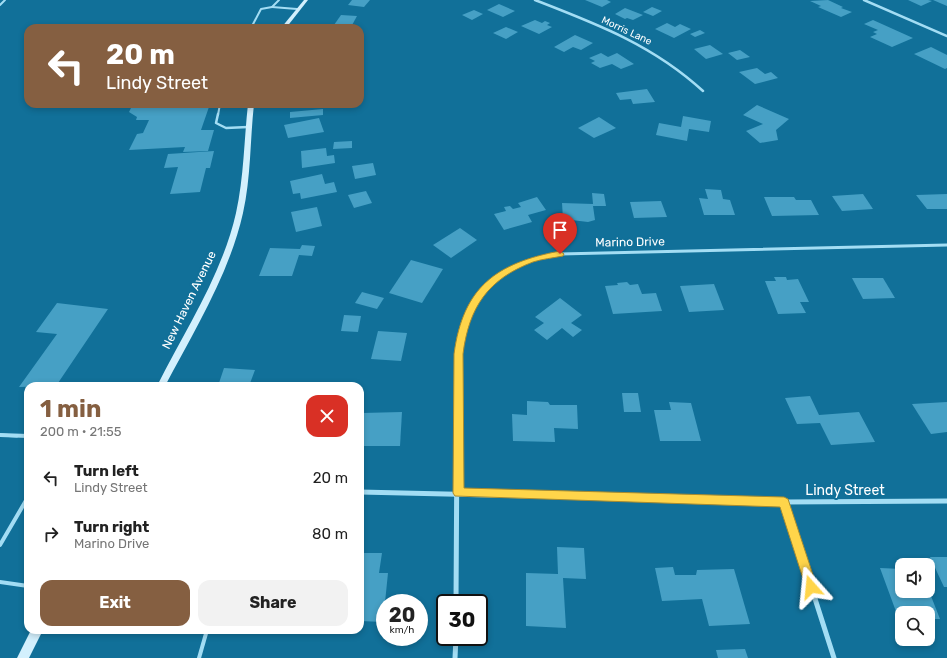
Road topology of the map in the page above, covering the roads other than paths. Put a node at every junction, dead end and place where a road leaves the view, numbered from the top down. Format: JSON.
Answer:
{"nodes":[{"id":1,"x":5,"y":0,"type":"edge"},
{"id":2,"x":279,"y":0,"type":"edge"},
{"id":3,"x":306,"y":0,"type":"edge"},
{"id":4,"x":535,"y":0,"type":"edge"},
{"id":5,"x":864,"y":0,"type":"edge"},
{"id":6,"x":0,"y":5,"type":"edge"},
{"id":7,"x":272,"y":7,"type":"junction"},
{"id":8,"x":297,"y":9,"type":"junction"},
{"id":9,"x":253,"y":24,"type":"edge"},
{"id":10,"x":286,"y":24,"type":"edge"},
{"id":11,"x":947,"y":36,"type":"edge"},
{"id":12,"x":703,"y":91,"type":"dead end"},
{"id":13,"x":219,"y":108,"type":"edge"},
{"id":14,"x":250,"y":108,"type":"edge"},
{"id":15,"x":248,"y":127,"type":"junction"},
{"id":16,"x":947,"y":245,"type":"edge"},
{"id":17,"x":162,"y":382,"type":"edge"},
{"id":18,"x":0,"y":435,"type":"edge"},
{"id":19,"x":24,"y":436,"type":"edge"},
{"id":20,"x":364,"y":492,"type":"edge"},
{"id":21,"x":458,"y":493,"type":"junction"},
{"id":22,"x":947,"y":501,"type":"edge"},
{"id":23,"x":784,"y":502,"type":"junction"},
{"id":24,"x":24,"y":504,"type":"edge"},
{"id":25,"x":0,"y":545,"type":"edge"},
{"id":26,"x":0,"y":582,"type":"edge"},
{"id":27,"x":24,"y":585,"type":"edge"},
{"id":28,"x":456,"y":594,"type":"edge"},
{"id":29,"x":35,"y":634,"type":"edge"},
{"id":30,"x":206,"y":634,"type":"edge"},
{"id":31,"x":456,"y":646,"type":"edge"},
{"id":32,"x":23,"y":658,"type":"edge"},
{"id":33,"x":199,"y":658,"type":"edge"},
{"id":34,"x":455,"y":658,"type":"edge"},
{"id":35,"x":834,"y":658,"type":"edge"}],
"edges":[{"from":1,"to":6,"type":"lane"},
{"from":2,"to":7,"type":"lane"},
{"from":3,"to":8,"type":"main road"},
{"from":4,"to":12,"type":"street","name":"Morris Lane"},
{"from":5,"to":11,"type":"street"},
{"from":7,"to":8,"type":"lane"},
{"from":7,"to":9,"type":"lane"},
{"from":8,"to":10,"type":"main road"},
{"from":13,"to":15,"type":"lane"},
{"from":14,"to":15,"type":"main road","name":"New Haven Avenue"},
{"from":15,"to":17,"type":"main road","name":"New Haven Avenue"},
{"from":16,"to":21,"type":"street","name":"Marino Drive"},
{"from":18,"to":19,"type":"lane"},
{"from":20,"to":21,"type":"street","name":"Lindy Street"},
{"from":21,"to":23,"type":"street","name":"Lindy Street"},
{"from":21,"to":28,"type":"street","name":"Marino Drive"},
{"from":22,"to":23,"type":"street","name":"Lindy Street"},
{"from":23,"to":35,"type":"street"},
{"from":24,"to":25,"type":"lane"},
{"from":26,"to":27,"type":"lane"},
{"from":29,"to":32,"type":"main road"},
{"from":30,"to":33,"type":"lane"},
{"from":31,"to":34,"type":"street"}]}
